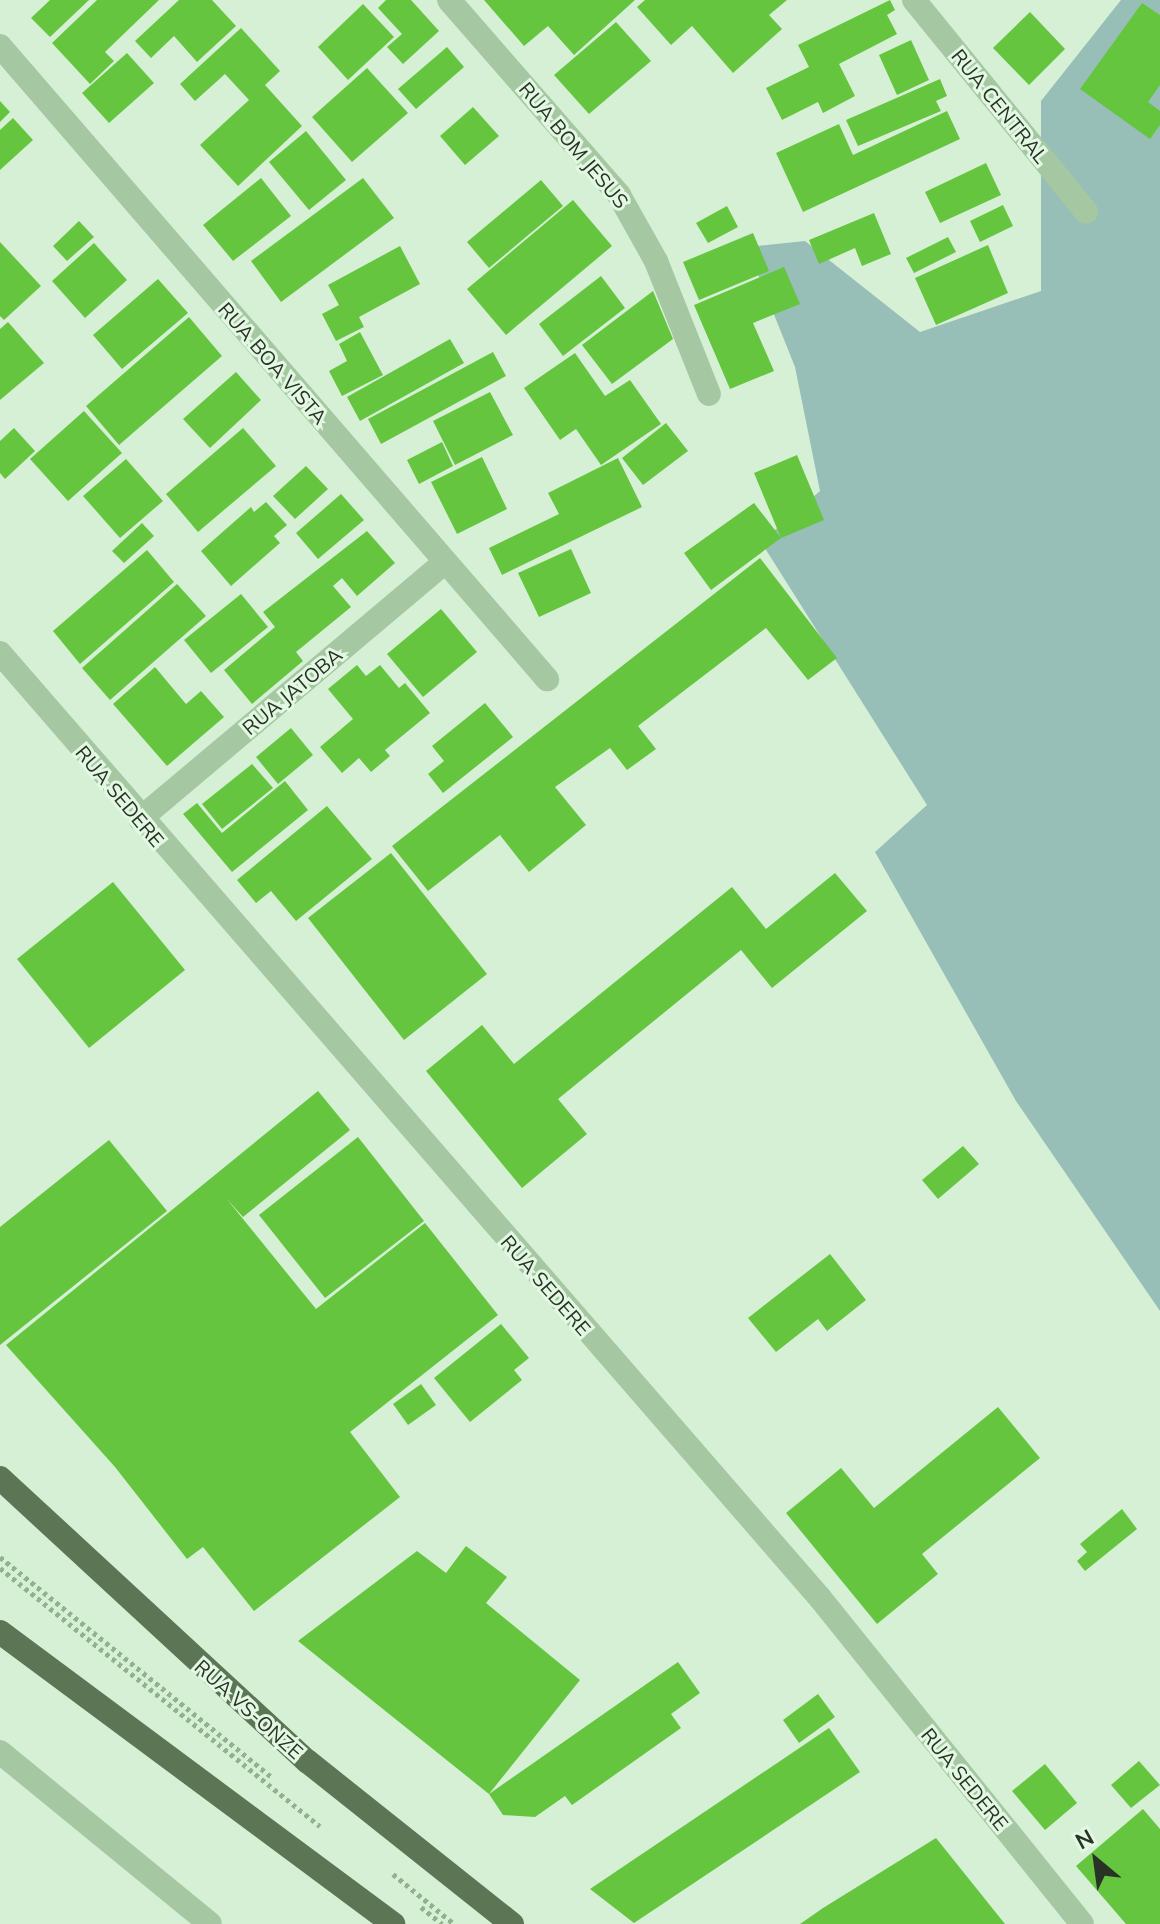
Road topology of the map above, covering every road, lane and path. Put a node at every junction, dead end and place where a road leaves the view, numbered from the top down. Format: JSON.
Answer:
{"nodes":[{"id":1,"x":449,"y":0,"type":"edge"},
{"id":2,"x":914,"y":0,"type":"edge"},
{"id":3,"x":0,"y":46,"type":"edge"},
{"id":4,"x":1086,"y":212,"type":"dead end"},
{"id":5,"x":709,"y":394,"type":"dead end"},
{"id":6,"x":444,"y":563,"type":"junction"},
{"id":7,"x":0,"y":653,"type":"edge"},
{"id":8,"x":547,"y":679,"type":"dead end"},
{"id":9,"x":140,"y":819,"type":"junction"},
{"id":10,"x":0,"y":1478,"type":"edge"},
{"id":11,"x":0,"y":1557,"type":"edge"},
{"id":12,"x":0,"y":1568,"type":"edge"},
{"id":13,"x":0,"y":1632,"type":"edge"},
{"id":14,"x":0,"y":1752,"type":"edge"},
{"id":15,"x":331,"y":1825,"type":"dead end"},
{"id":16,"x":331,"y":1835,"type":"dead end"},
{"id":17,"x":380,"y":1864,"type":"dead end"},
{"id":18,"x":380,"y":1875,"type":"dead end"},
{"id":19,"x":210,"y":1924,"type":"edge"},
{"id":20,"x":393,"y":1924,"type":"edge"},
{"id":21,"x":442,"y":1924,"type":"edge"},
{"id":22,"x":454,"y":1924,"type":"edge"},
{"id":23,"x":512,"y":1924,"type":"edge"},
{"id":24,"x":1082,"y":1924,"type":"edge"}],
"edges":[{"from":1,"to":5,"type":"street","name":"RUA BOM JESUS"},
{"from":2,"to":4,"type":"street","name":"RUA CENTRAL"},
{"from":3,"to":6,"type":"street","name":"RUA BOA VISTA"},
{"from":6,"to":8,"type":"street","name":"RUA BOA VISTA"},
{"from":6,"to":9,"type":"street","name":"RUA JATOBA"},
{"from":7,"to":9,"type":"street","name":"RUA SEDERE"},
{"from":9,"to":24,"type":"street","name":"RUA SEDERE"},
{"from":10,"to":23,"type":"main road","name":"RUA VS-ONZE"},
{"from":11,"to":15,"type":"path"},
{"from":12,"to":16,"type":"path"},
{"from":13,"to":20,"type":"main road"},
{"from":14,"to":19,"type":"street"},
{"from":17,"to":22,"type":"path"},
{"from":18,"to":21,"type":"path"}]}
